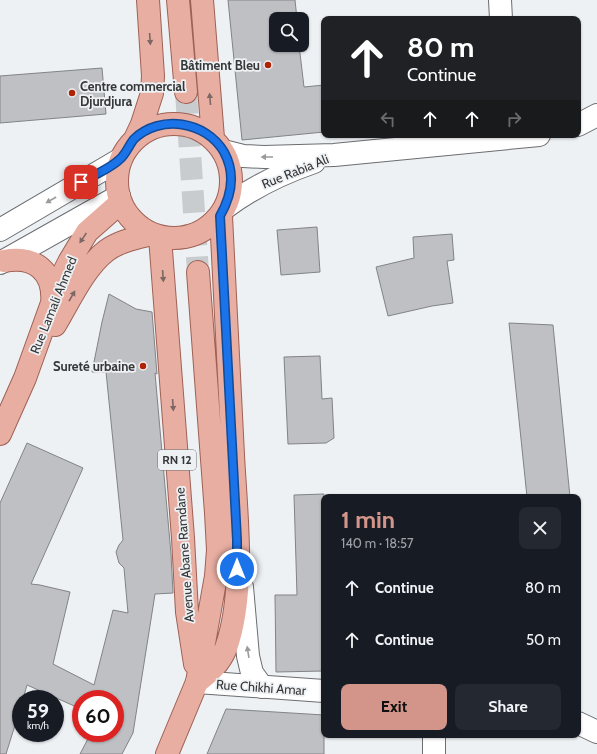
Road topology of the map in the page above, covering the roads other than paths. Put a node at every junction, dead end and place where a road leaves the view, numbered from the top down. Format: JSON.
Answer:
{"nodes":[{"id":1,"x":148,"y":0,"type":"edge"},
{"id":2,"x":178,"y":0,"type":"edge"},
{"id":3,"x":202,"y":0,"type":"edge"},
{"id":4,"x":500,"y":0,"type":"edge"},
{"id":5,"x":501,"y":16,"type":"edge"},
{"id":6,"x":186,"y":92,"type":"tunnel mouth"},
{"id":7,"x":597,"y":115,"type":"edge"},
{"id":8,"x":581,"y":123,"type":"edge"},
{"id":9,"x":493,"y":138,"type":"edge"},
{"id":10,"x":135,"y":139,"type":"junction"},
{"id":11,"x":218,"y":145,"type":"junction"},
{"id":12,"x":334,"y":156,"type":"junction"},
{"id":13,"x":121,"y":159,"type":"junction"},
{"id":14,"x":120,"y":199,"type":"junction"},
{"id":15,"x":223,"y":211,"type":"junction"},
{"id":16,"x":0,"y":230,"type":"edge"},
{"id":17,"x":156,"y":236,"type":"junction"},
{"id":18,"x":2,"y":262,"type":"edge"},
{"id":19,"x":198,"y":272,"type":"tunnel mouth"},
{"id":20,"x":52,"y":304,"type":"junction"},
{"id":21,"x":25,"y":378,"type":"junction"},
{"id":22,"x":0,"y":434,"type":"edge"},
{"id":23,"x":237,"y":540,"type":"junction"},
{"id":24,"x":197,"y":682,"type":"junction"},
{"id":25,"x":262,"y":687,"type":"junction"},
{"id":26,"x":321,"y":691,"type":"edge"},
{"id":27,"x":581,"y":724,"type":"edge"},
{"id":28,"x":597,"y":732,"type":"edge"},
{"id":29,"x":434,"y":738,"type":"edge"},
{"id":30,"x":167,"y":754,"type":"edge"},
{"id":31,"x":434,"y":754,"type":"edge"}],
"edges":[{"from":1,"to":10,"type":"main road","one_way":true},
{"from":2,"to":6,"type":"main road"},
{"from":11,"to":3,"type":"main road","one_way":true},
{"from":4,"to":5,"type":"street"},
{"from":7,"to":8,"type":"street"},
{"from":9,"to":12,"type":"street"},
{"from":10,"to":11,"type":"main road"},
{"from":10,"to":13,"type":"main road"},
{"from":12,"to":11,"type":"street","name":"Rue Rabia Ali","one_way":true},
{"from":11,"to":15,"type":"main road"},
{"from":12,"to":15,"type":"street","name":"Rue Rabia Ali"},
{"from":13,"to":14,"type":"main road"},
{"from":13,"to":16,"type":"street","one_way":true},
{"from":14,"to":17,"type":"main road"},
{"from":14,"to":18,"type":"street"},
{"from":14,"to":20,"type":"main road","name":"Rue Lamali Ahmed","one_way":true},
{"from":15,"to":17,"type":"main road"},
{"from":15,"to":23,"type":"main road","name":"Avenue Abane Ramdane","number":"RN 12"},
{"from":21,"to":17,"type":"main road","name":"Rue Lamali Ahmed","one_way":true},
{"from":17,"to":24,"type":"main road","name":"Avenue Abane Ramdane","number":"RN 12","one_way":true},
{"from":18,"to":20,"type":"main road"},
{"from":19,"to":24,"type":"main road","name":"Avenue Abane Ramdane","number":"RN 12"},
{"from":20,"to":21,"type":"main road","name":"Rue Lamali Ahmed"},
{"from":21,"to":22,"type":"main road","name":"Rue Lamali Ahmed"},
{"from":23,"to":24,"type":"main road","name":"Avenue Abane Ramdane","number":"RN 12"},
{"from":25,"to":23,"type":"street","one_way":true},
{"from":24,"to":25,"type":"street","name":"Rue Chikhi Amar"},
{"from":24,"to":30,"type":"main road","name":"Avenue Abane Ramdane","number":"RN 12"},
{"from":25,"to":26,"type":"street","name":"Rue Chikhi Amar"},
{"from":27,"to":28,"type":"street"},
{"from":29,"to":31,"type":"street"}]}
